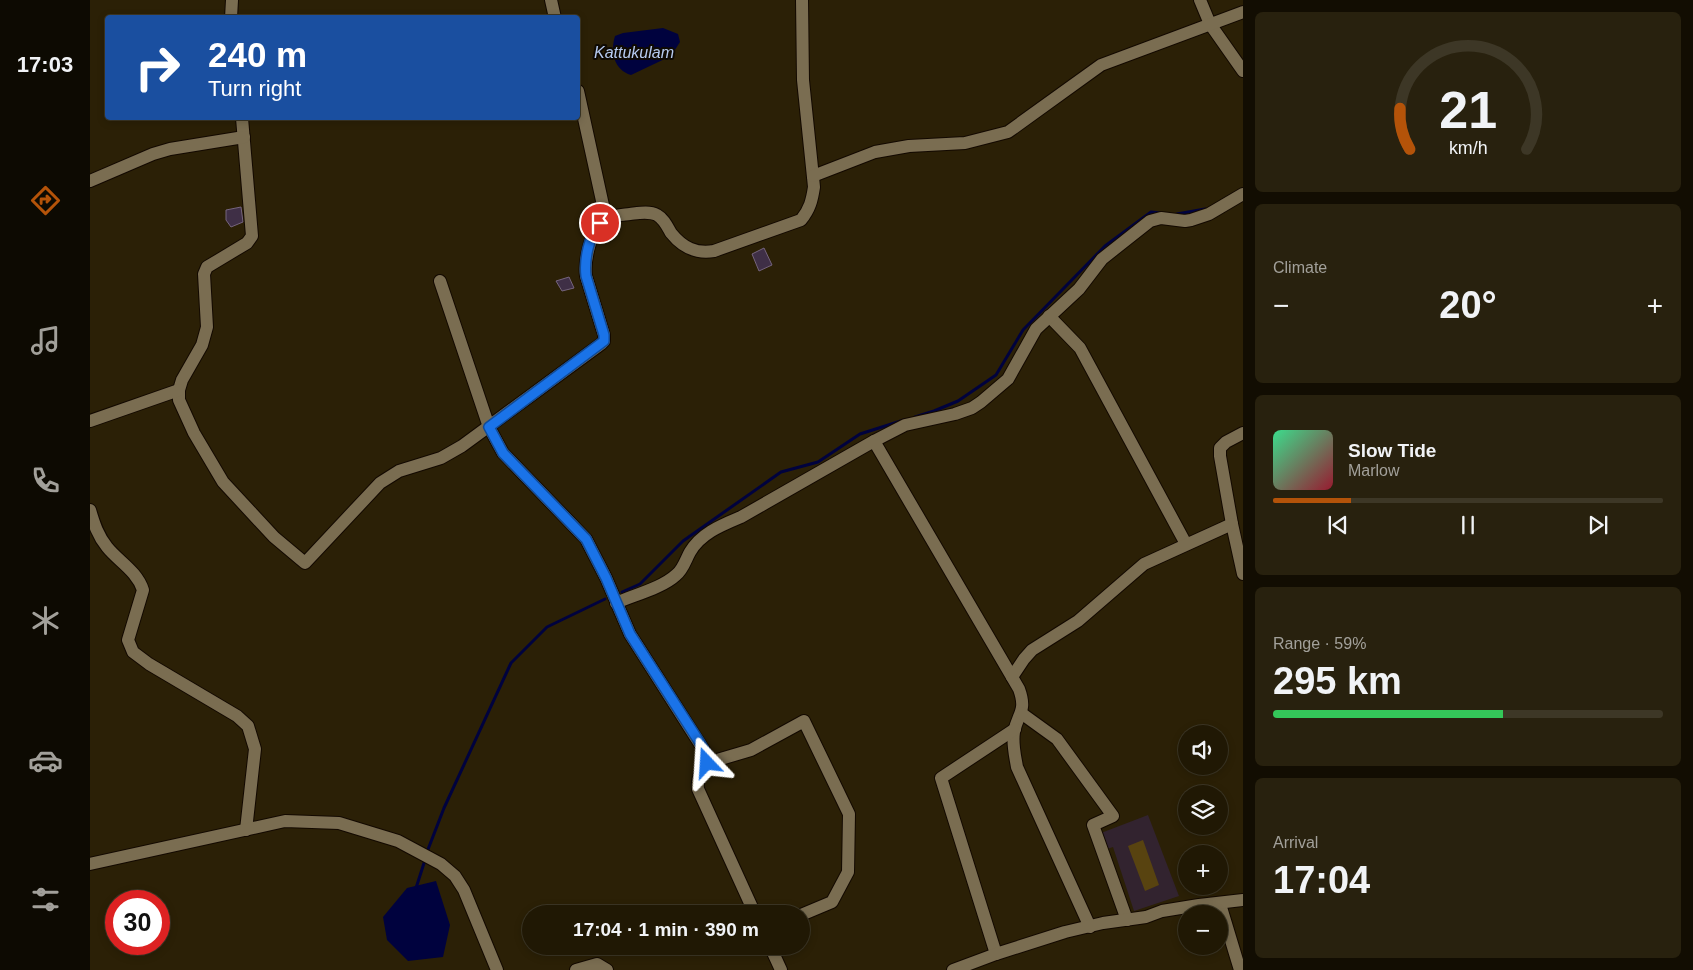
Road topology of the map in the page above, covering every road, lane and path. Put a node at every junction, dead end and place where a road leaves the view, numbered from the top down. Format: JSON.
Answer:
{"nodes":[{"id":1,"x":232,"y":0,"type":"edge"},
{"id":2,"x":551,"y":0,"type":"edge"},
{"id":3,"x":802,"y":0,"type":"edge"},
{"id":4,"x":1200,"y":0,"type":"edge"},
{"id":5,"x":1243,"y":12,"type":"edge"},
{"id":6,"x":231,"y":15,"type":"edge"},
{"id":7,"x":554,"y":15,"type":"edge"},
{"id":8,"x":1210,"y":24,"type":"junction"},
{"id":9,"x":1243,"y":71,"type":"edge"},
{"id":10,"x":580,"y":100,"type":"edge"},
{"id":11,"x":242,"y":120,"type":"edge"},
{"id":12,"x":244,"y":137,"type":"junction"},
{"id":13,"x":813,"y":176,"type":"junction"},
{"id":14,"x":90,"y":181,"type":"edge"},
{"id":15,"x":1243,"y":194,"type":"edge"},
{"id":16,"x":606,"y":219,"type":"junction"},
{"id":17,"x":440,"y":281,"type":"dead end"},
{"id":18,"x":1048,"y":316,"type":"junction"},
{"id":19,"x":178,"y":390,"type":"junction"},
{"id":20,"x":90,"y":421,"type":"edge"},
{"id":21,"x":489,"y":427,"type":"junction"},
{"id":22,"x":1243,"y":433,"type":"edge"},
{"id":23,"x":874,"y":441,"type":"junction"},
{"id":24,"x":90,"y":510,"type":"edge"},
{"id":25,"x":1232,"y":524,"type":"junction"},
{"id":26,"x":1186,"y":544,"type":"junction"},
{"id":27,"x":1243,"y":574,"type":"edge"},
{"id":28,"x":616,"y":603,"type":"junction"},
{"id":29,"x":1012,"y":677,"type":"junction"},
{"id":30,"x":1021,"y":713,"type":"junction"},
{"id":31,"x":1015,"y":729,"type":"junction"},
{"id":32,"x":707,"y":763,"type":"junction"},
{"id":33,"x":246,"y":830,"type":"junction"},
{"id":34,"x":90,"y":864,"type":"edge"},
{"id":35,"x":1243,"y":900,"type":"edge"},
{"id":36,"x":1220,"y":904,"type":"junction"},
{"id":37,"x":751,"y":905,"type":"edge"},
{"id":38,"x":810,"y":911,"type":"edge"},
{"id":39,"x":1127,"y":920,"type":"junction"},
{"id":40,"x":1090,"y":927,"type":"junction"},
{"id":41,"x":996,"y":954,"type":"junction"},
{"id":42,"x":774,"y":955,"type":"edge"},
{"id":43,"x":497,"y":970,"type":"edge"},
{"id":44,"x":576,"y":970,"type":"edge"},
{"id":45,"x":607,"y":970,"type":"edge"},
{"id":46,"x":781,"y":970,"type":"edge"},
{"id":47,"x":953,"y":970,"type":"edge"},
{"id":48,"x":1240,"y":970,"type":"edge"}],
"edges":[{"from":1,"to":6,"type":"street"},
{"from":2,"to":7,"type":"street"},
{"from":3,"to":13,"type":"street"},
{"from":4,"to":8,"type":"street"},
{"from":5,"to":8,"type":"street"},
{"from":8,"to":9,"type":"street"},
{"from":8,"to":13,"type":"street"},
{"from":10,"to":16,"type":"street"},
{"from":11,"to":12,"type":"street"},
{"from":12,"to":14,"type":"street"},
{"from":12,"to":19,"type":"street"},
{"from":13,"to":16,"type":"street"},
{"from":15,"to":18,"type":"street"},
{"from":16,"to":21,"type":"street"},
{"from":17,"to":21,"type":"street"},
{"from":18,"to":23,"type":"street"},
{"from":18,"to":26,"type":"street"},
{"from":19,"to":20,"type":"street"},
{"from":19,"to":21,"type":"street"},
{"from":21,"to":28,"type":"street"},
{"from":22,"to":25,"type":"street"},
{"from":23,"to":28,"type":"street"},
{"from":23,"to":29,"type":"street"},
{"from":24,"to":33,"type":"street"},
{"from":25,"to":26,"type":"street"},
{"from":25,"to":27,"type":"street"},
{"from":26,"to":29,"type":"street"},
{"from":28,"to":32,"type":"street"},
{"from":29,"to":30,"type":"street"},
{"from":30,"to":31,"type":"street"},
{"from":30,"to":39,"type":"street"},
{"from":31,"to":40,"type":"street"},
{"from":31,"to":41,"type":"street"},
{"from":32,"to":37,"type":"street"},
{"from":32,"to":38,"type":"street"},
{"from":33,"to":34,"type":"street"},
{"from":33,"to":43,"type":"street"},
{"from":35,"to":36,"type":"street"},
{"from":36,"to":39,"type":"street"},
{"from":36,"to":48,"type":"street"},
{"from":39,"to":40,"type":"street"},
{"from":40,"to":41,"type":"street"},
{"from":41,"to":47,"type":"street"},
{"from":42,"to":46,"type":"street"},
{"from":44,"to":45,"type":"street"}]}
